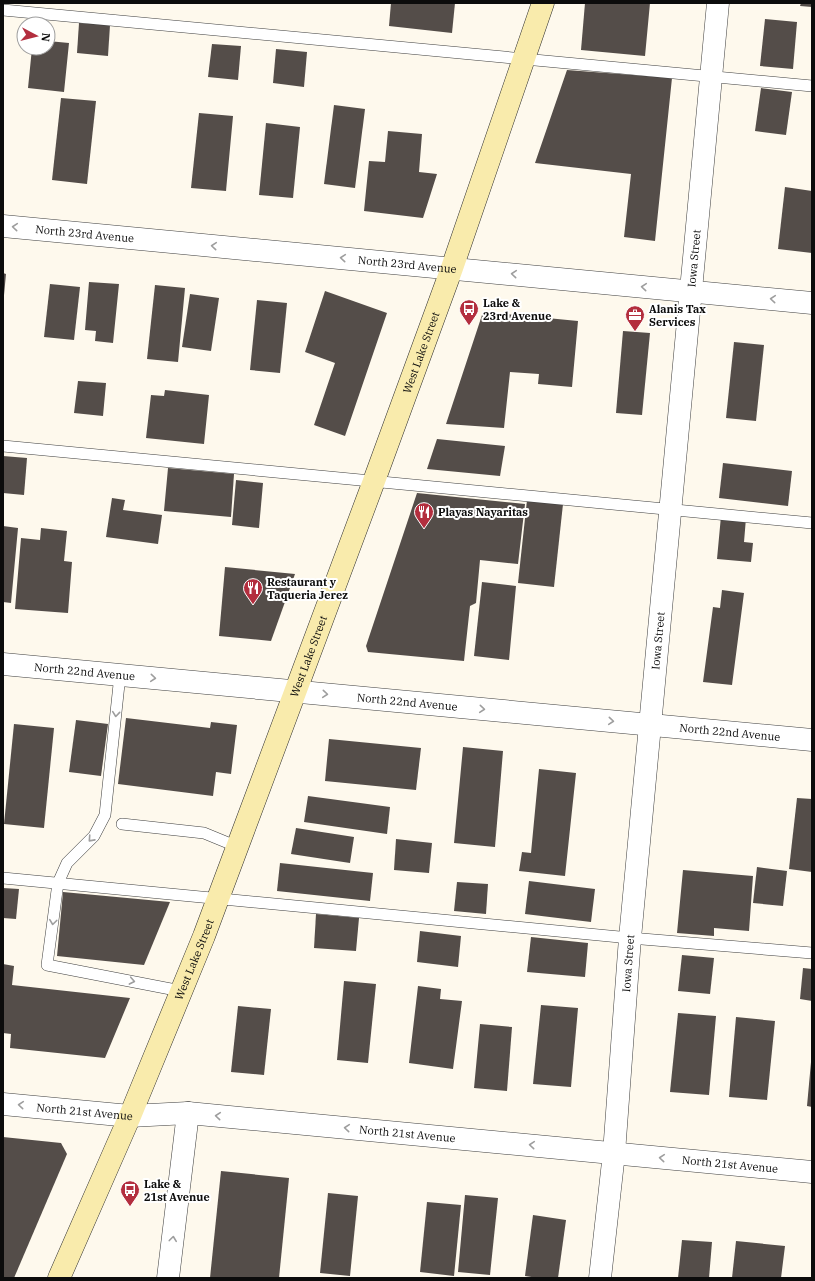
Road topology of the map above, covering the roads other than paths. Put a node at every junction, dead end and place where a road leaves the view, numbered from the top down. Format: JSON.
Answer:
{"nodes":[{"id":1,"x":543,"y":3,"type":"edge"},
{"id":2,"x":718,"y":3,"type":"edge"},
{"id":3,"x":3,"y":10,"type":"edge"},
{"id":4,"x":524,"y":58,"type":"junction"},
{"id":5,"x":711,"y":76,"type":"junction"},
{"id":6,"x":812,"y":86,"type":"edge"},
{"id":7,"x":3,"y":226,"type":"edge"},
{"id":8,"x":452,"y":268,"type":"junction"},
{"id":9,"x":691,"y":291,"type":"junction"},
{"id":10,"x":812,"y":303,"type":"edge"},
{"id":11,"x":3,"y":446,"type":"edge"},
{"id":12,"x":374,"y":481,"type":"junction"},
{"id":13,"x":670,"y":510,"type":"junction"},
{"id":14,"x":812,"y":523,"type":"edge"},
{"id":15,"x":3,"y":664,"type":"edge"},
{"id":16,"x":120,"y":675,"type":"junction"},
{"id":17,"x":296,"y":691,"type":"junction"},
{"id":18,"x":650,"y":725,"type":"junction"},
{"id":19,"x":812,"y":740,"type":"edge"},
{"id":20,"x":122,"y":824,"type":"dead end"},
{"id":21,"x":238,"y":847,"type":"junction"},
{"id":22,"x":3,"y":878,"type":"edge"},
{"id":23,"x":58,"y":883,"type":"junction"},
{"id":24,"x":218,"y":898,"type":"junction"},
{"id":25,"x":630,"y":938,"type":"junction"},
{"id":26,"x":812,"y":953,"type":"edge"},
{"id":27,"x":181,"y":991,"type":"junction"},
{"id":28,"x":3,"y":1104,"type":"edge"},
{"id":29,"x":188,"y":1113,"type":"junction"},
{"id":30,"x":130,"y":1116,"type":"junction"},
{"id":31,"x":614,"y":1153,"type":"junction"},
{"id":32,"x":812,"y":1172,"type":"edge"},
{"id":33,"x":59,"y":1278,"type":"edge"},
{"id":34,"x":168,"y":1278,"type":"edge"},
{"id":35,"x":600,"y":1278,"type":"edge"}],
"edges":[{"from":1,"to":4,"type":"main road","name":"West Lake Street"},
{"from":2,"to":5,"type":"street","name":"Iowa Street"},
{"from":3,"to":4,"type":"lane"},
{"from":4,"to":5,"type":"lane"},
{"from":4,"to":8,"type":"main road","name":"West Lake Street"},
{"from":5,"to":6,"type":"lane"},
{"from":5,"to":9,"type":"street","name":"Iowa Street"},
{"from":8,"to":7,"type":"street","name":"North 23rd Avenue","one_way":true},
{"from":9,"to":8,"type":"street","name":"North 23rd Avenue","one_way":true},
{"from":8,"to":12,"type":"main road","name":"West Lake Street"},
{"from":10,"to":9,"type":"street","name":"North 23rd Avenue","one_way":true},
{"from":9,"to":13,"type":"street","name":"Iowa Street"},
{"from":11,"to":12,"type":"lane"},
{"from":12,"to":13,"type":"lane"},
{"from":12,"to":17,"type":"main road","name":"West Lake Street"},
{"from":13,"to":14,"type":"lane"},
{"from":13,"to":18,"type":"street","name":"Iowa Street"},
{"from":15,"to":16,"type":"street","name":"North 22nd Avenue"},
{"from":16,"to":17,"type":"street","name":"North 22nd Avenue","one_way":true},
{"from":16,"to":23,"type":"lane","one_way":true},
{"from":17,"to":18,"type":"street","name":"North 22nd Avenue","one_way":true},
{"from":17,"to":21,"type":"main road","name":"West Lake Street"},
{"from":18,"to":19,"type":"street","name":"North 22nd Avenue"},
{"from":18,"to":25,"type":"street","name":"Iowa Street"},
{"from":20,"to":21,"type":"lane"},
{"from":21,"to":24,"type":"main road","name":"West Lake Street"},
{"from":22,"to":23,"type":"lane"},
{"from":23,"to":24,"type":"lane"},
{"from":23,"to":27,"type":"lane","one_way":true},
{"from":24,"to":25,"type":"lane"},
{"from":24,"to":27,"type":"main road","name":"West Lake Street"},
{"from":25,"to":26,"type":"lane"},
{"from":25,"to":31,"type":"street","name":"Iowa Street"},
{"from":27,"to":30,"type":"main road","name":"West Lake Street"},
{"from":30,"to":28,"type":"street","name":"North 21st Avenue","one_way":true},
{"from":29,"to":30,"type":"street","name":"North 21st Avenue"},
{"from":31,"to":29,"type":"street","name":"North 21st Avenue","one_way":true},
{"from":34,"to":29,"type":"street","one_way":true},
{"from":30,"to":33,"type":"main road","name":"West Lake Street"},
{"from":32,"to":31,"type":"street","name":"North 21st Avenue","one_way":true},
{"from":31,"to":35,"type":"street","name":"Iowa Street"}]}
